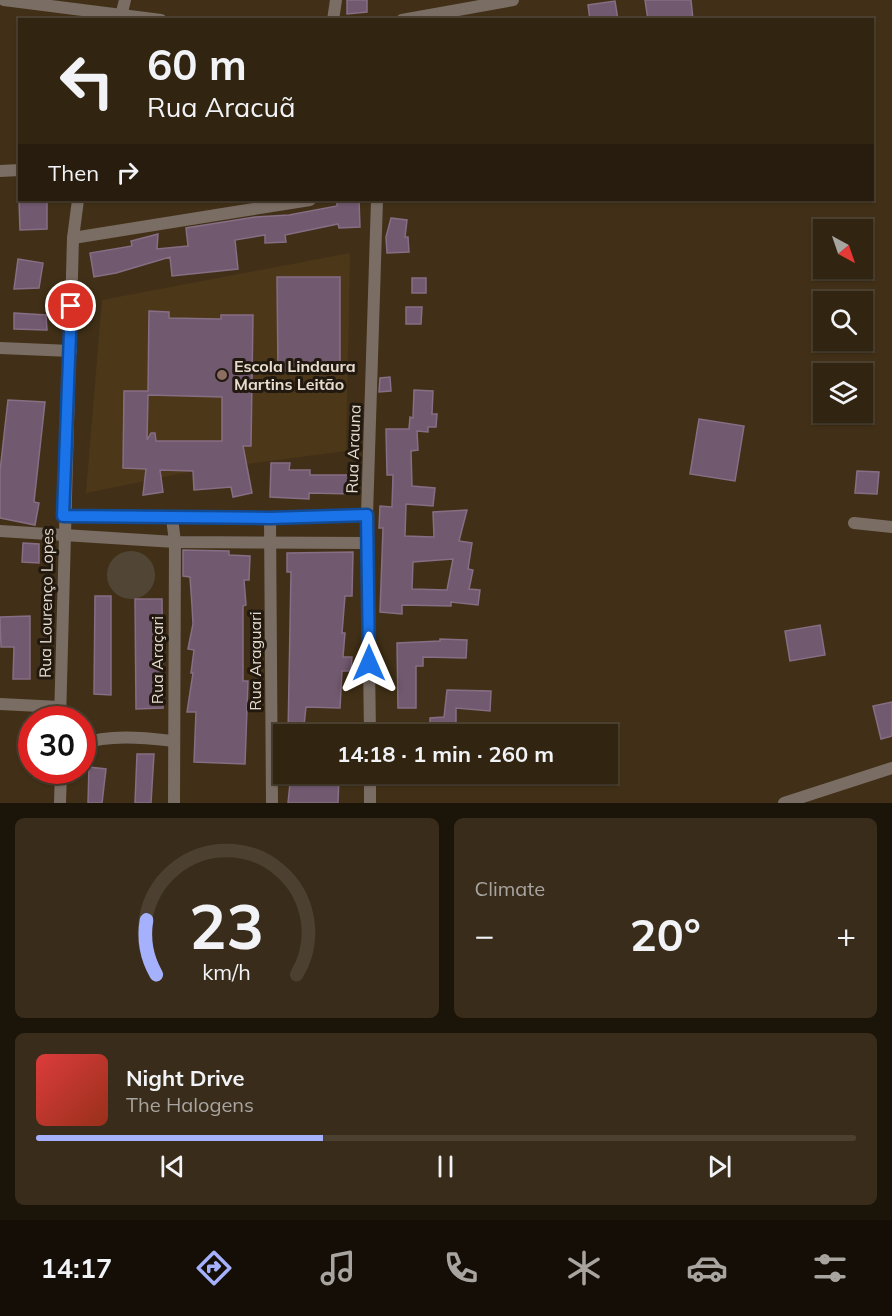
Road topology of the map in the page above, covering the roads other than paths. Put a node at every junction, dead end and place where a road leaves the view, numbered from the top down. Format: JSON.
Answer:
{"nodes":[{"id":1,"x":4,"y":0,"type":"edge"},
{"id":2,"x":125,"y":0,"type":"edge"},
{"id":3,"x":336,"y":0,"type":"edge"},
{"id":4,"x":513,"y":0,"type":"edge"},
{"id":5,"x":121,"y":17,"type":"edge"},
{"id":6,"x":333,"y":18,"type":"edge"},
{"id":7,"x":413,"y":18,"type":"edge"},
{"id":8,"x":18,"y":170,"type":"edge"},
{"id":9,"x":0,"y":171,"type":"edge"},
{"id":10,"x":78,"y":201,"type":"edge"},
{"id":11,"x":304,"y":201,"type":"edge"},
{"id":12,"x":376,"y":201,"type":"edge"},
{"id":13,"x":73,"y":237,"type":"junction"},
{"id":14,"x":0,"y":348,"type":"edge"},
{"id":15,"x":71,"y":351,"type":"junction"},
{"id":16,"x":367,"y":515,"type":"junction"},
{"id":17,"x":63,"y":516,"type":"junction"},
{"id":18,"x":172,"y":518,"type":"junction"},
{"id":19,"x":270,"y":518,"type":"junction"},
{"id":20,"x":854,"y":523,"type":"dead end"},
{"id":21,"x":892,"y":527,"type":"edge"},
{"id":22,"x":0,"y":531,"type":"edge"},
{"id":23,"x":64,"y":534,"type":"junction"},
{"id":24,"x":175,"y":542,"type":"junction"},
{"id":25,"x":271,"y":542,"type":"junction"},
{"id":26,"x":368,"y":543,"type":"junction"},
{"id":27,"x":0,"y":704,"type":"edge"},
{"id":28,"x":40,"y":706,"type":"edge"},
{"id":29,"x":60,"y":706,"type":"edge"},
{"id":30,"x":370,"y":724,"type":"edge"},
{"id":31,"x":173,"y":741,"type":"junction"},
{"id":32,"x":96,"y":742,"type":"edge"},
{"id":33,"x":892,"y":768,"type":"edge"},
{"id":34,"x":61,"y":784,"type":"edge"},
{"id":35,"x":370,"y":784,"type":"edge"},
{"id":36,"x":60,"y":803,"type":"edge"},
{"id":37,"x":174,"y":803,"type":"edge"},
{"id":38,"x":272,"y":803,"type":"edge"},
{"id":39,"x":370,"y":803,"type":"edge"},
{"id":40,"x":784,"y":803,"type":"edge"}],
"edges":[{"from":1,"to":5,"type":"street"},
{"from":2,"to":5,"type":"street"},
{"from":3,"to":6,"type":"street"},
{"from":4,"to":7,"type":"street"},
{"from":8,"to":9,"type":"street"},
{"from":10,"to":13,"type":"street","name":"Rua Lourenço Lopes"},
{"from":11,"to":13,"type":"street"},
{"from":12,"to":16,"type":"street","name":"Rua Arauna"},
{"from":13,"to":15,"type":"street","name":"Rua Lourenço Lopes"},
{"from":14,"to":15,"type":"street"},
{"from":15,"to":17,"type":"street","name":"Rua Lourenço Lopes"},
{"from":16,"to":19,"type":"street"},
{"from":16,"to":26,"type":"street","name":"Rua Arauna"},
{"from":17,"to":18,"type":"street"},
{"from":17,"to":23,"type":"street","name":"Rua Lourenço Lopes"},
{"from":18,"to":19,"type":"street"},
{"from":18,"to":24,"type":"street","name":"Rua Araçari"},
{"from":19,"to":25,"type":"street","name":"Rua Araguari"},
{"from":20,"to":21,"type":"street"},
{"from":22,"to":23,"type":"street"},
{"from":23,"to":24,"type":"street"},
{"from":23,"to":29,"type":"street","name":"Rua Lourenço Lopes"},
{"from":24,"to":25,"type":"street"},
{"from":24,"to":31,"type":"street","name":"Rua Araçari"},
{"from":25,"to":26,"type":"street"},
{"from":25,"to":38,"type":"street","name":"Rua Araguari"},
{"from":26,"to":30,"type":"street","name":"Rua Arauna"},
{"from":27,"to":28,"type":"street"},
{"from":31,"to":32,"type":"street"},
{"from":31,"to":37,"type":"street","name":"Rua Araçari"},
{"from":33,"to":40,"type":"street"},
{"from":34,"to":36,"type":"street"},
{"from":35,"to":39,"type":"street"}]}
